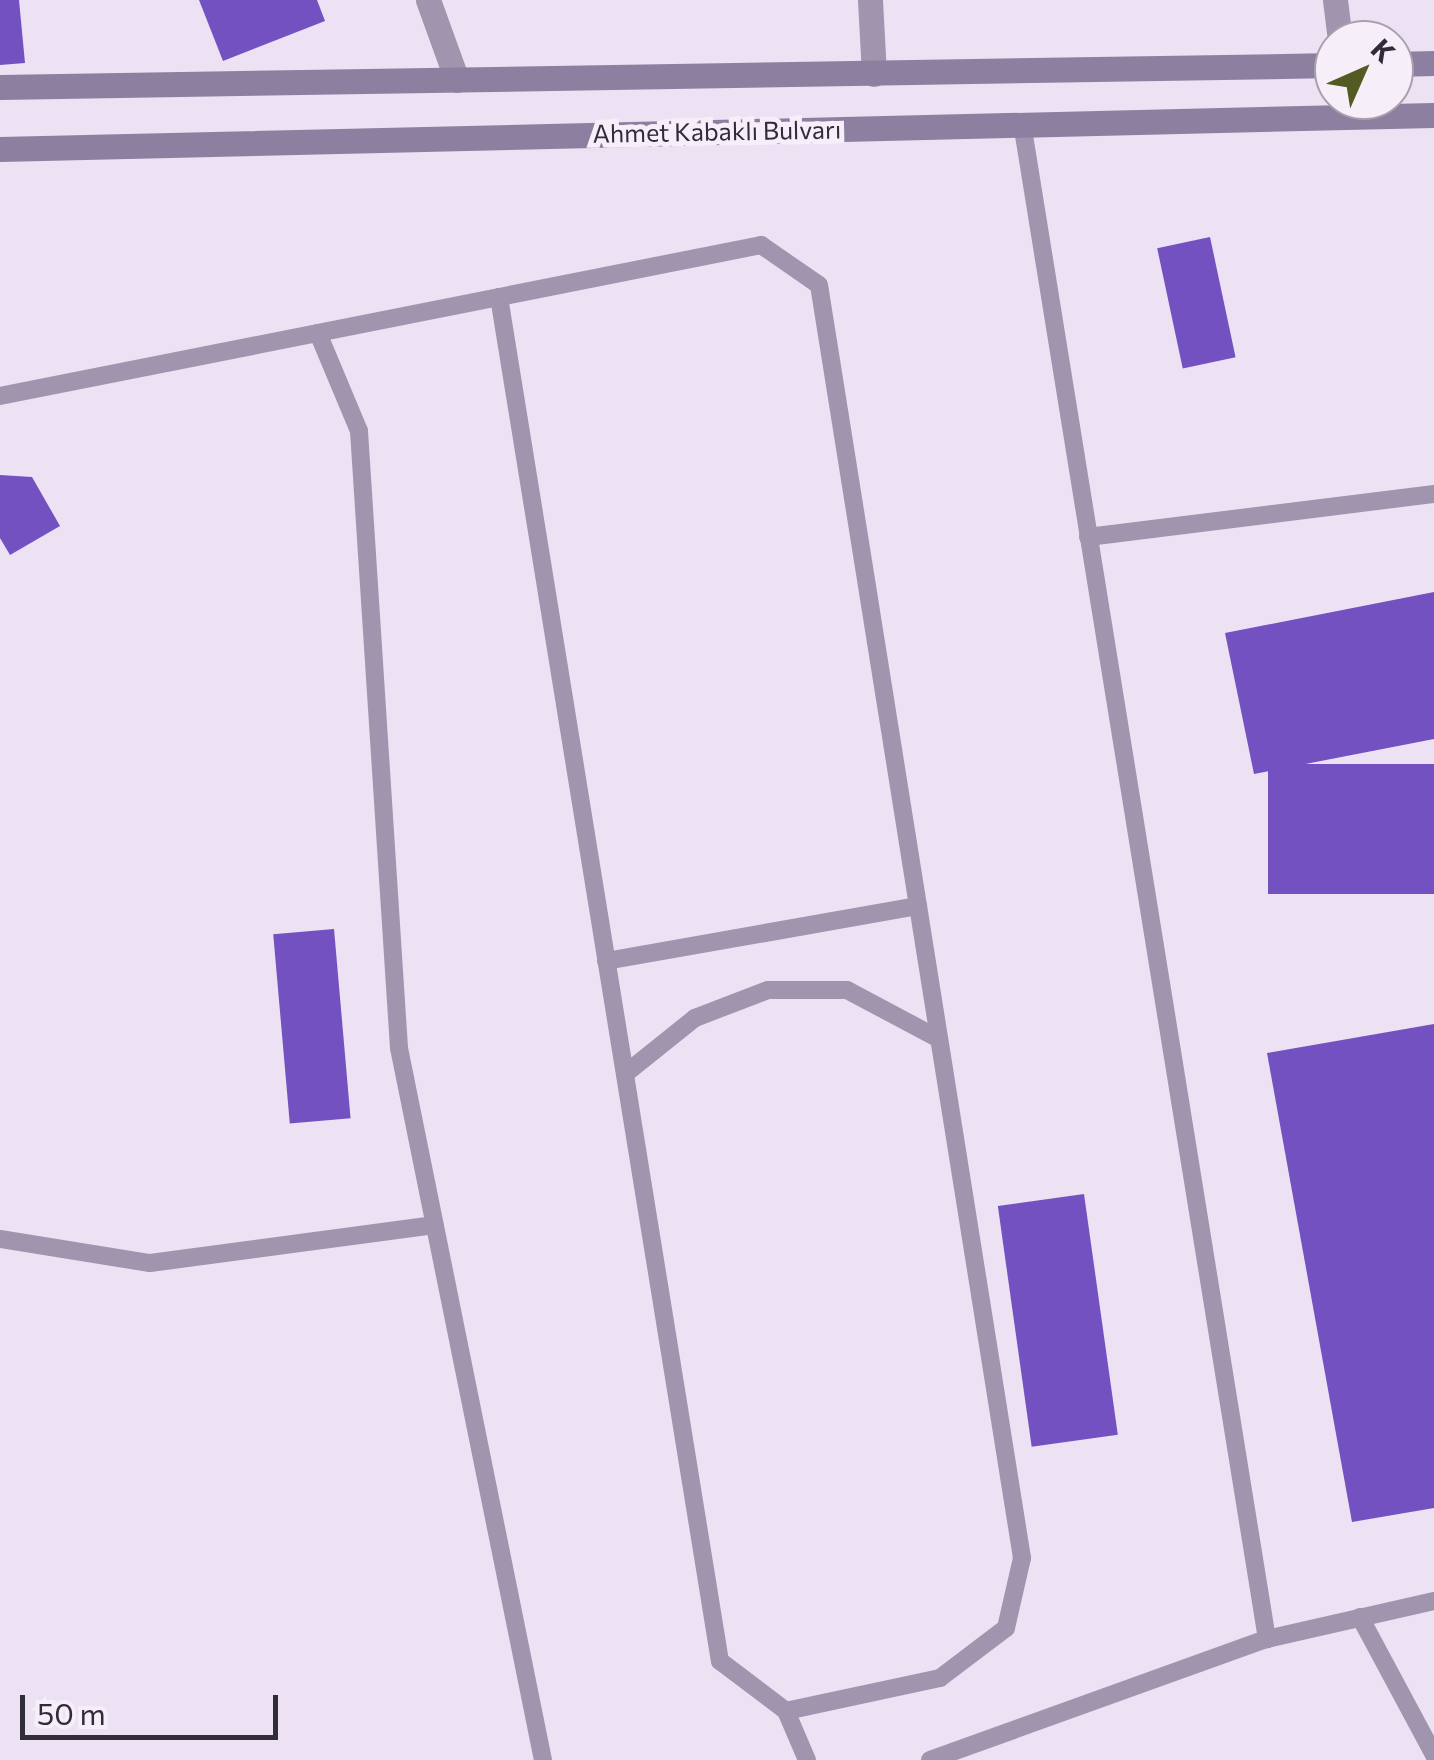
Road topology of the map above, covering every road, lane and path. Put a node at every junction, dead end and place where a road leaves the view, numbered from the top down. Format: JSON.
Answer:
{"nodes":[{"id":1,"x":428,"y":0,"type":"edge"},
{"id":2,"x":870,"y":0,"type":"edge"},
{"id":3,"x":1314,"y":65,"type":"edge"},
{"id":4,"x":874,"y":74,"type":"junction"},
{"id":5,"x":458,"y":80,"type":"junction"},
{"id":6,"x":0,"y":88,"type":"edge"},
{"id":7,"x":1434,"y":115,"type":"edge"},
{"id":8,"x":1022,"y":123,"type":"junction"},
{"id":9,"x":0,"y":149,"type":"edge"},
{"id":10,"x":499,"y":297,"type":"junction"},
{"id":11,"x":318,"y":334,"type":"junction"},
{"id":12,"x":0,"y":396,"type":"edge"},
{"id":13,"x":1434,"y":494,"type":"edge"},
{"id":14,"x":1088,"y":536,"type":"junction"},
{"id":15,"x":918,"y":906,"type":"junction"},
{"id":16,"x":606,"y":960,"type":"junction"},
{"id":17,"x":939,"y":1039,"type":"junction"},
{"id":18,"x":624,"y":1074,"type":"junction"},
{"id":19,"x":434,"y":1224,"type":"junction"},
{"id":20,"x":0,"y":1239,"type":"edge"},
{"id":21,"x":1434,"y":1600,"type":"edge"},
{"id":22,"x":1360,"y":1618,"type":"junction"},
{"id":23,"x":1266,"y":1639,"type":"junction"},
{"id":24,"x":786,"y":1711,"type":"junction"},
{"id":25,"x":1434,"y":1756,"type":"edge"},
{"id":26,"x":543,"y":1760,"type":"edge"},
{"id":27,"x":807,"y":1760,"type":"edge"},
{"id":28,"x":930,"y":1760,"type":"edge"}],
"edges":[{"from":1,"to":5,"type":"street"},
{"from":2,"to":4,"type":"street"},
{"from":3,"to":4,"type":"main road"},
{"from":4,"to":5,"type":"main road"},
{"from":5,"to":6,"type":"main road"},
{"from":7,"to":8,"type":"main road","name":"Ahmet Kabaklı Bulvarı"},
{"from":8,"to":9,"type":"main road","name":"Ahmet Kabaklı Bulvarı"},
{"from":8,"to":14,"type":"lane"},
{"from":10,"to":11,"type":"lane"},
{"from":10,"to":15,"type":"lane"},
{"from":10,"to":16,"type":"lane"},
{"from":11,"to":12,"type":"lane"},
{"from":11,"to":19,"type":"lane"},
{"from":13,"to":14,"type":"lane"},
{"from":14,"to":23,"type":"lane"},
{"from":15,"to":16,"type":"lane"},
{"from":15,"to":17,"type":"lane"},
{"from":16,"to":18,"type":"lane"},
{"from":17,"to":18,"type":"lane"},
{"from":17,"to":24,"type":"lane"},
{"from":18,"to":24,"type":"lane"},
{"from":19,"to":20,"type":"lane"},
{"from":19,"to":26,"type":"lane"},
{"from":21,"to":22,"type":"lane"},
{"from":22,"to":23,"type":"lane"},
{"from":22,"to":25,"type":"lane"},
{"from":23,"to":28,"type":"lane"},
{"from":24,"to":27,"type":"lane"}]}
